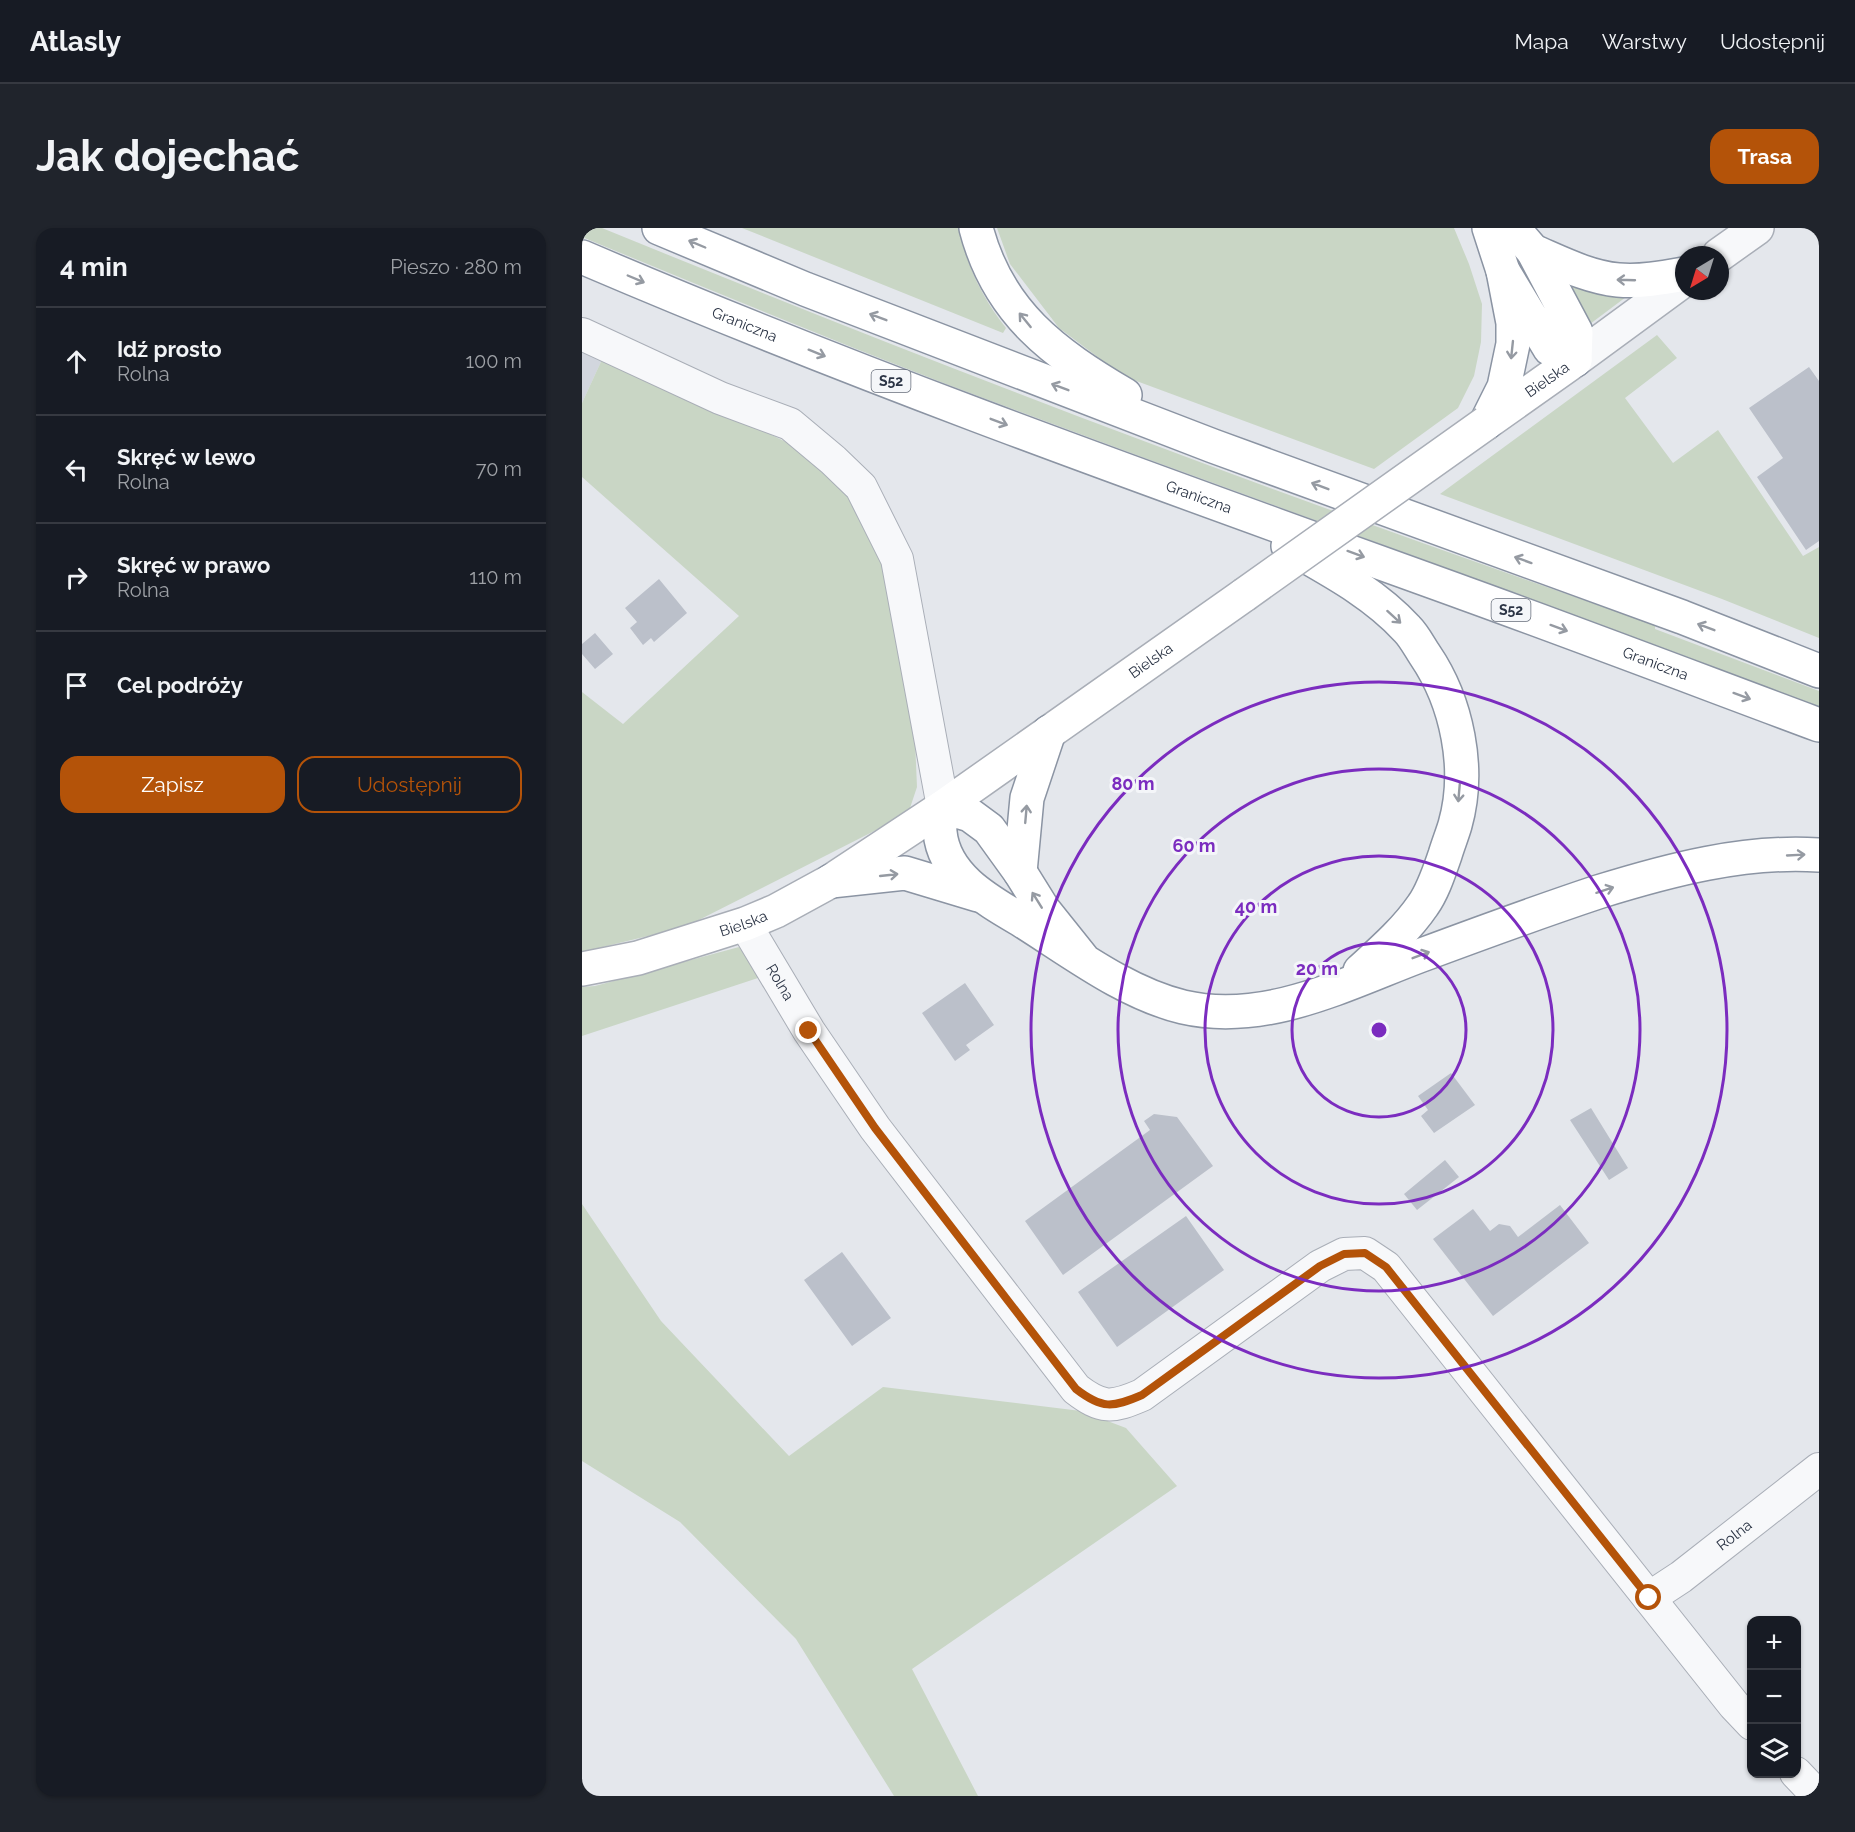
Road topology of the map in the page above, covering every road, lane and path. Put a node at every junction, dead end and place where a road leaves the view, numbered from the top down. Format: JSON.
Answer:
{"nodes":[{"id":1,"x":658,"y":228,"type":"edge"},
{"id":2,"x":976,"y":228,"type":"edge"},
{"id":3,"x":1489,"y":228,"type":"edge"},
{"id":4,"x":1757,"y":228,"type":"edge"},
{"id":5,"x":1523,"y":240,"type":"edge"},
{"id":6,"x":1729,"y":248,"type":"edge"},
{"id":7,"x":582,"y":256,"type":"edge"},
{"id":8,"x":1503,"y":271,"type":"junction"},
{"id":9,"x":1675,"y":276,"type":"edge"},
{"id":10,"x":1675,"y":287,"type":"edge"},
{"id":11,"x":582,"y":334,"type":"edge"},
{"id":12,"x":1575,"y":360,"type":"junction"},
{"id":13,"x":1486,"y":423,"type":"junction"},
{"id":14,"x":1213,"y":446,"type":"junction"},
{"id":15,"x":1202,"y":498,"type":"junction"},
{"id":16,"x":1819,"y":671,"type":"edge"},
{"id":17,"x":1819,"y":725,"type":"edge"},
{"id":18,"x":1049,"y":732,"type":"junction"},
{"id":19,"x":943,"y":807,"type":"junction"},
{"id":20,"x":1819,"y":855,"type":"edge"},
{"id":21,"x":1020,"y":872,"type":"junction"},
{"id":22,"x":831,"y":880,"type":"junction"},
{"id":23,"x":981,"y":896,"type":"junction"},
{"id":24,"x":746,"y":924,"type":"junction"},
{"id":25,"x":1083,"y":959,"type":"junction"},
{"id":26,"x":582,"y":969,"type":"edge"},
{"id":27,"x":1347,"y":983,"type":"junction"},
{"id":28,"x":1819,"y":1469,"type":"edge"},
{"id":29,"x":1649,"y":1598,"type":"junction"},
{"id":30,"x":1747,"y":1719,"type":"edge"},
{"id":31,"x":1801,"y":1777,"type":"edge"},
{"id":32,"x":1818,"y":1796,"type":"edge"}],
"edges":[{"from":14,"to":1,"type":"main road","one_way":true},
{"from":14,"to":2,"type":"main road","one_way":true},
{"from":3,"to":8,"type":"main road"},
{"from":4,"to":6,"type":"street"},
{"from":9,"to":5,"type":"main road","one_way":true},
{"from":5,"to":12,"type":"main road"},
{"from":7,"to":15,"type":"main road","name":"Graniczna","number":"S52","one_way":true},
{"from":8,"to":12,"type":"main road"},
{"from":8,"to":13,"type":"main road","one_way":true},
{"from":10,"to":12,"type":"street","name":"Bielska"},
{"from":11,"to":19,"type":"street"},
{"from":12,"to":13,"type":"main road","name":"Bielska"},
{"from":13,"to":18,"type":"main road","name":"Bielska","bridge":true},
{"from":16,"to":14,"type":"main road","one_way":true},
{"from":15,"to":17,"type":"main road","name":"Graniczna","number":"S52","one_way":true},
{"from":15,"to":27,"type":"main road","one_way":true},
{"from":18,"to":19,"type":"main road","name":"Bielska"},
{"from":21,"to":18,"type":"main road","one_way":true},
{"from":19,"to":21,"type":"main road"},
{"from":19,"to":22,"type":"main road","name":"Bielska"},
{"from":19,"to":23,"type":"main road"},
{"from":27,"to":20,"type":"main road","one_way":true},
{"from":25,"to":21,"type":"main road","one_way":true},
{"from":22,"to":23,"type":"main road","one_way":true},
{"from":22,"to":24,"type":"main road","name":"Bielska"},
{"from":23,"to":25,"type":"main road"},
{"from":24,"to":26,"type":"main road","name":"Bielska"},
{"from":24,"to":29,"type":"street","name":"Rolna"},
{"from":25,"to":27,"type":"main road"},
{"from":28,"to":29,"type":"street","name":"Rolna"},
{"from":29,"to":30,"type":"street","name":"Rolna"},
{"from":31,"to":32,"type":"street"}]}
